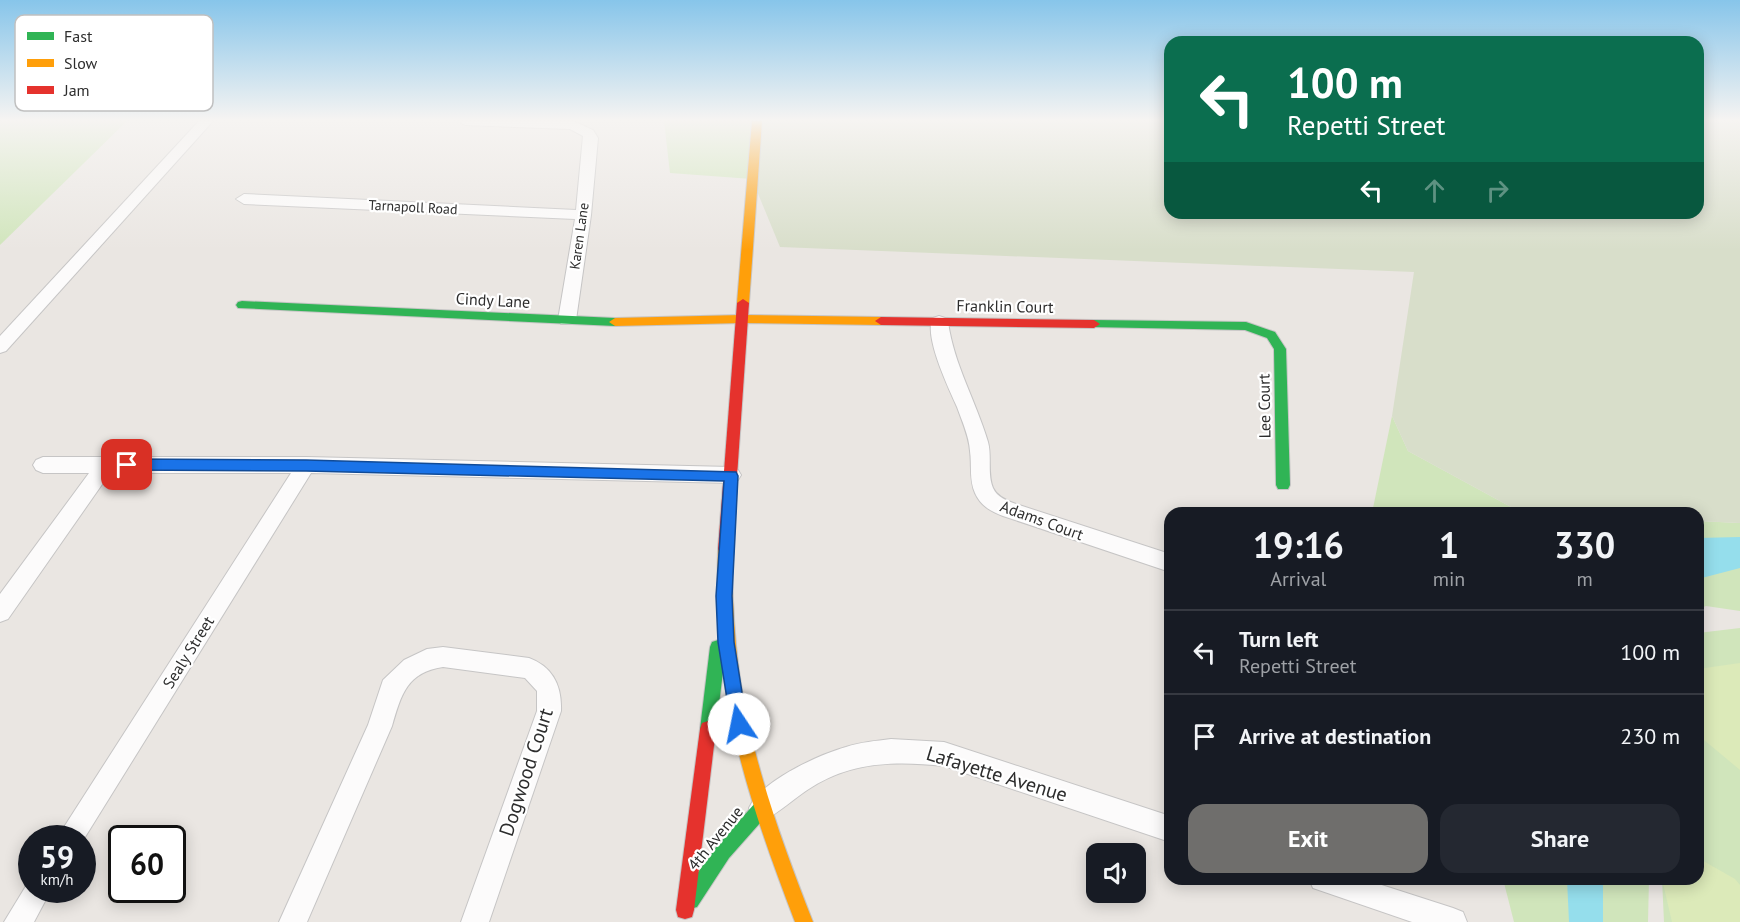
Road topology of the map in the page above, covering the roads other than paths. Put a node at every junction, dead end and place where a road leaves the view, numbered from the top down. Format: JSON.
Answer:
{"nodes":[{"id":1,"x":167,"y":164,"type":"edge"},
{"id":2,"x":588,"y":164,"type":"edge"},
{"id":3,"x":754,"y":164,"type":"edge"},
{"id":4,"x":244,"y":199,"type":"dead end"},
{"id":5,"x":583,"y":215,"type":"junction"},
{"id":6,"x":242,"y":305,"type":"dead end"},
{"id":7,"x":742,"y":319,"type":"junction"},
{"id":8,"x":567,"y":320,"type":"junction"},
{"id":9,"x":939,"y":322,"type":"junction"},
{"id":10,"x":1266,"y":332,"type":"joint"},
{"id":11,"x":0,"y":347,"type":"edge"},
{"id":12,"x":43,"y":465,"type":"dead end"},
{"id":13,"x":105,"y":465,"type":"junction"},
{"id":14,"x":306,"y":465,"type":"junction"},
{"id":15,"x":731,"y":476,"type":"junction"},
{"id":16,"x":1283,"y":485,"type":"dead end"},
{"id":17,"x":1164,"y":561,"type":"edge"},
{"id":18,"x":724,"y":596,"type":"junction"},
{"id":19,"x":0,"y":612,"type":"edge"},
{"id":20,"x":762,"y":808,"type":"junction"},
{"id":21,"x":78,"y":825,"type":"edge"},
{"id":22,"x":1164,"y":827,"type":"edge"},
{"id":23,"x":1341,"y":885,"type":"edge"},
{"id":24,"x":30,"y":903,"type":"edge"},
{"id":25,"x":682,"y":916,"type":"edge"},
{"id":26,"x":18,"y":922,"type":"edge"},
{"id":27,"x":293,"y":922,"type":"edge"},
{"id":28,"x":475,"y":922,"type":"edge"},
{"id":29,"x":804,"y":922,"type":"edge"},
{"id":30,"x":1453,"y":922,"type":"edge"}],
"edges":[{"from":1,"to":11,"type":"street"},
{"from":2,"to":5,"type":"street","name":"Karen Lane"},
{"from":3,"to":7,"type":"main road"},
{"from":4,"to":5,"type":"street","name":"Tarnapoll Road"},
{"from":5,"to":8,"type":"street","name":"Karen Lane"},
{"from":6,"to":8,"type":"main road","name":"Cindy Lane"},
{"from":7,"to":8,"type":"main road","name":"Cindy Lane"},
{"from":7,"to":9,"type":"main road","name":"Franklin Court"},
{"from":7,"to":15,"type":"main road","name":"4th Avenue"},
{"from":9,"to":10,"type":"main road","name":"Franklin Court"},
{"from":9,"to":17,"type":"street","name":"Adams Court"},
{"from":10,"to":16,"type":"main road","name":"Lee Court"},
{"from":12,"to":13,"type":"street"},
{"from":13,"to":14,"type":"street"},
{"from":13,"to":19,"type":"street"},
{"from":14,"to":15,"type":"street"},
{"from":14,"to":21,"type":"street","name":"Sealy Street"},
{"from":15,"to":18,"type":"main road","name":"4th Avenue"},
{"from":18,"to":20,"type":"main road","name":"4th Avenue"},
{"from":18,"to":25,"type":"main road"},
{"from":20,"to":22,"type":"street","name":"Lafayette Avenue"},
{"from":20,"to":25,"type":"main road","name":"4th Avenue"},
{"from":20,"to":29,"type":"main road"},
{"from":23,"to":30,"type":"street"},
{"from":24,"to":26,"type":"street"},
{"from":27,"to":28,"type":"street","name":"Dogwood Court"}]}
